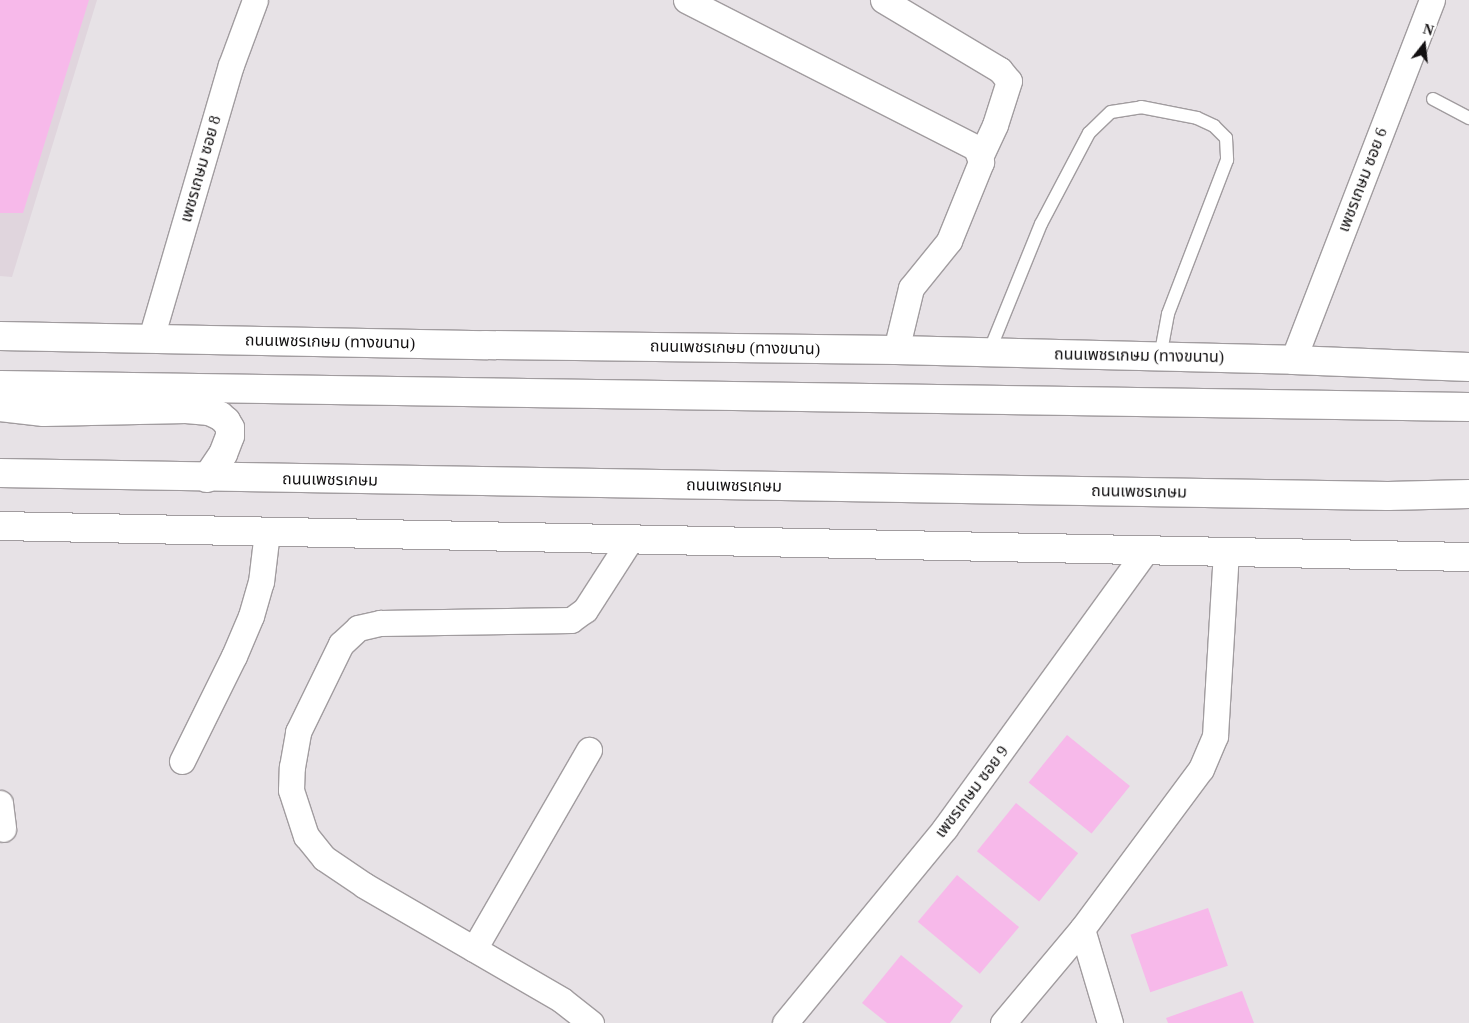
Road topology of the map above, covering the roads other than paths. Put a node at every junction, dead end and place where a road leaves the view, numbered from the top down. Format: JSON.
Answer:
{"nodes":[{"id":1,"x":255,"y":0,"type":"edge"},
{"id":2,"x":686,"y":0,"type":"edge"},
{"id":3,"x":883,"y":0,"type":"edge"},
{"id":4,"x":1432,"y":0,"type":"edge"},
{"id":5,"x":1433,"y":99,"type":"dead end"},
{"id":6,"x":1469,"y":118,"type":"edge"},
{"id":7,"x":980,"y":157,"type":"junction"},
{"id":8,"x":0,"y":336,"type":"edge"},
{"id":9,"x":151,"y":338,"type":"junction"},
{"id":10,"x":896,"y":350,"type":"junction"},
{"id":11,"x":989,"y":352,"type":"junction"},
{"id":12,"x":1160,"y":357,"type":"junction"},
{"id":13,"x":1293,"y":360,"type":"junction"},
{"id":14,"x":1469,"y":367,"type":"edge"},
{"id":15,"x":0,"y":386,"type":"edge"},
{"id":16,"x":0,"y":407,"type":"edge"},
{"id":17,"x":1469,"y":407,"type":"edge"},
{"id":18,"x":0,"y":473,"type":"edge"},
{"id":19,"x":207,"y":478,"type":"junction"},
{"id":20,"x":1469,"y":494,"type":"edge"},
{"id":21,"x":0,"y":526,"type":"edge"},
{"id":22,"x":268,"y":532,"type":"junction"},
{"id":23,"x":630,"y":540,"type":"junction"},
{"id":24,"x":1146,"y":550,"type":"junction"},
{"id":25,"x":1226,"y":553,"type":"junction"},
{"id":26,"x":1469,"y":557,"type":"edge"},
{"id":27,"x":588,"y":750,"type":"dead end"},
{"id":28,"x":182,"y":761,"type":"dead end"},
{"id":29,"x":0,"y":803,"type":"edge"},
{"id":30,"x":3,"y":830,"type":"dead end"},
{"id":31,"x":1082,"y":929,"type":"junction"},
{"id":32,"x":474,"y":950,"type":"junction"},
{"id":33,"x":591,"y":1023,"type":"edge"},
{"id":34,"x":785,"y":1023,"type":"edge"},
{"id":35,"x":1003,"y":1023,"type":"edge"},
{"id":36,"x":1110,"y":1023,"type":"edge"}],
"edges":[{"from":1,"to":9,"type":"street","name":"เพชรเกษม ซอย 8"},
{"from":2,"to":7,"type":"street"},
{"from":3,"to":7,"type":"street"},
{"from":4,"to":13,"type":"street","name":"เพชรเกษม ซอย 6"},
{"from":5,"to":6,"type":"lane"},
{"from":7,"to":10,"type":"street"},
{"from":8,"to":9,"type":"main road","name":"ถนนเพชรเกษม (ทางขนาน)"},
{"from":9,"to":10,"type":"main road","name":"ถนนเพชรเกษม (ทางขนาน)"},
{"from":10,"to":11,"type":"main road","name":"ถนนเพชรเกษม (ทางขนาน)"},
{"from":11,"to":12,"type":"main road","name":"ถนนเพชรเกษม (ทางขนาน)"},
{"from":11,"to":12,"type":"lane"},
{"from":12,"to":13,"type":"main road","name":"ถนนเพชรเกษม (ทางขนาน)"},
{"from":13,"to":14,"type":"main road","name":"ถนนเพชรเกษม (ทางขนาน)"},
{"from":15,"to":17,"type":"main road"},
{"from":16,"to":19,"type":"main road"},
{"from":18,"to":19,"type":"main road","name":"ถนนเพชรเกษม"},
{"from":19,"to":20,"type":"main road","name":"ถนนเพชรเกษม"},
{"from":21,"to":22,"type":"main road"},
{"from":22,"to":23,"type":"main road"},
{"from":22,"to":28,"type":"street"},
{"from":23,"to":24,"type":"main road"},
{"from":23,"to":32,"type":"street"},
{"from":24,"to":25,"type":"main road"},
{"from":24,"to":34,"type":"street","name":"เพชรเกษม ซอย 9"},
{"from":25,"to":26,"type":"main road"},
{"from":25,"to":31,"type":"street"},
{"from":27,"to":32,"type":"street"},
{"from":29,"to":30,"type":"street"},
{"from":31,"to":35,"type":"street"},
{"from":31,"to":36,"type":"street"},
{"from":32,"to":33,"type":"street"}]}
